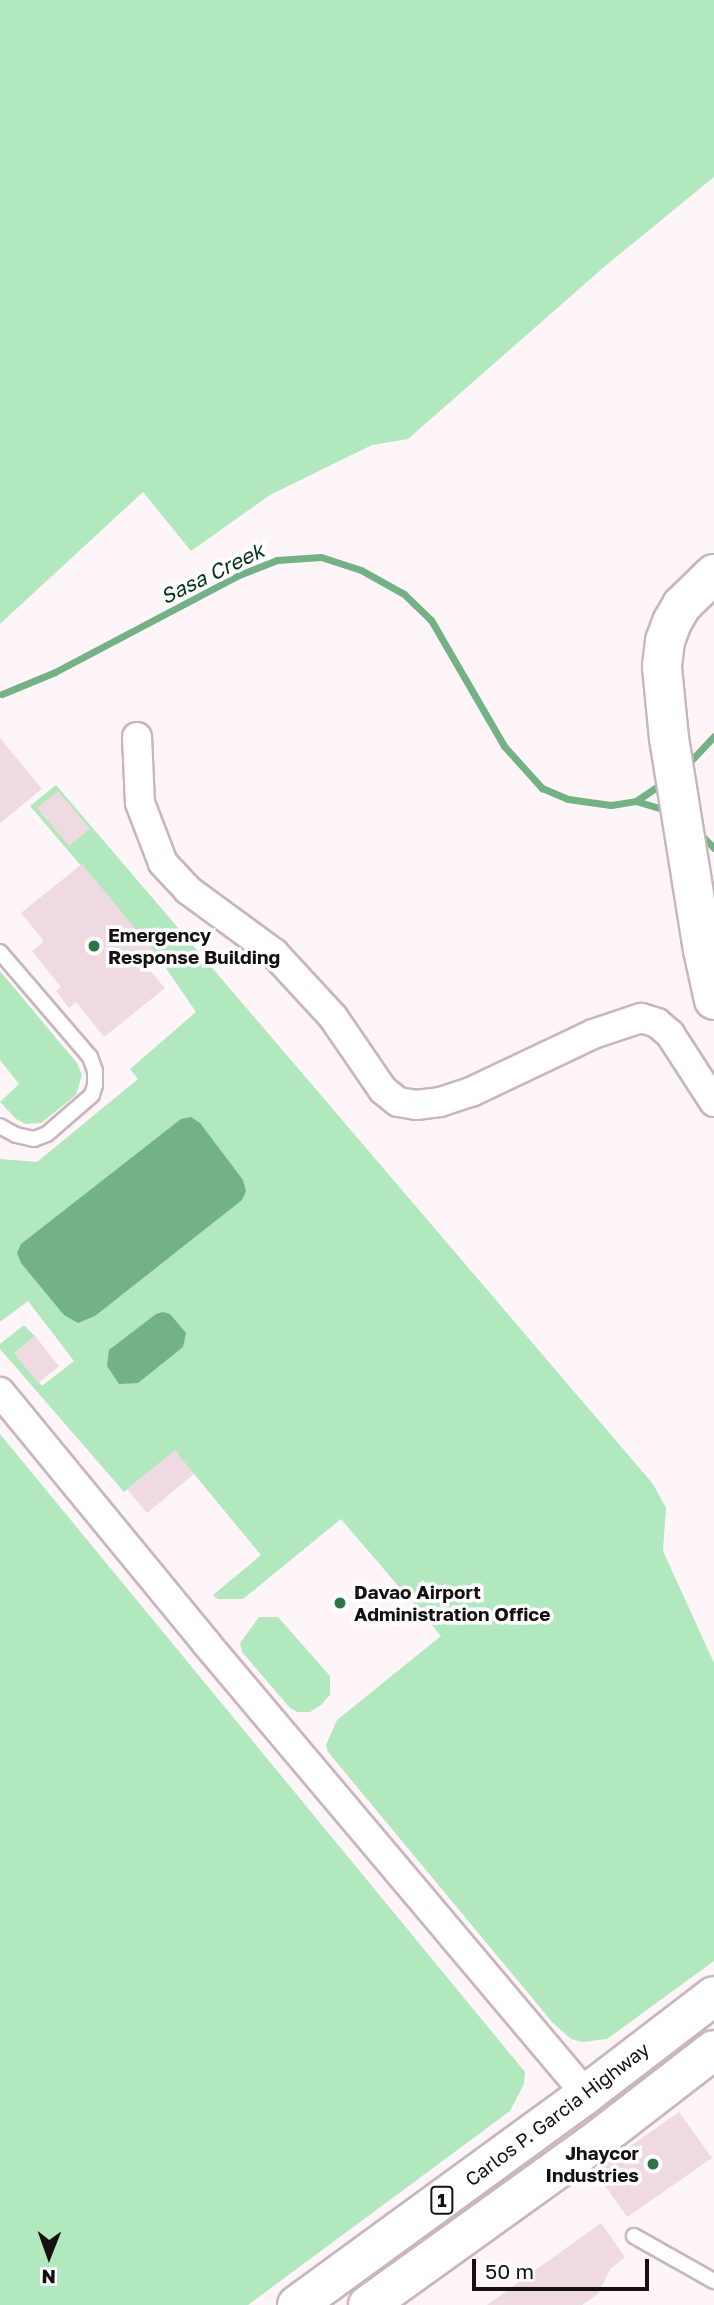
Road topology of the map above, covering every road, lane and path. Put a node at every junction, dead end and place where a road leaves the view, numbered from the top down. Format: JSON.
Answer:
{"nodes":[{"id":1,"x":714,"y":574,"type":"edge"},
{"id":2,"x":137,"y":737,"type":"dead end"},
{"id":3,"x":0,"y":952,"type":"edge"},
{"id":4,"x":714,"y":1000,"type":"edge"},
{"id":5,"x":714,"y":1102,"type":"edge"},
{"id":6,"x":0,"y":1126,"type":"edge"},
{"id":7,"x":0,"y":1392,"type":"edge"},
{"id":8,"x":714,"y":1996,"type":"edge"},
{"id":9,"x":714,"y":2050,"type":"edge"},
{"id":10,"x":586,"y":2094,"type":"junction"},
{"id":11,"x":650,"y":2098,"type":"junction"},
{"id":12,"x":591,"y":2145,"type":"junction"},
{"id":13,"x":634,"y":2236,"type":"dead end"},
{"id":14,"x":714,"y":2281,"type":"edge"},
{"id":15,"x":384,"y":2302,"type":"edge"},
{"id":16,"x":297,"y":2305,"type":"edge"}],
"edges":[{"from":1,"to":4,"type":"main road"},
{"from":2,"to":5,"type":"street"},
{"from":3,"to":6,"type":"lane"},
{"from":7,"to":10,"type":"street"},
{"from":8,"to":10,"type":"main road","name":"Carlos P. Garcia Highway","number":"1"},
{"from":9,"to":11,"type":"main road","number":"1"},
{"from":10,"to":11,"type":"main road"},
{"from":10,"to":12,"type":"main road"},
{"from":10,"to":16,"type":"main road","name":"Carlos P. Garcia Highway","number":"1"},
{"from":11,"to":12,"type":"main road","number":"1"},
{"from":12,"to":15,"type":"main road","number":"1"},
{"from":13,"to":14,"type":"lane"}]}
